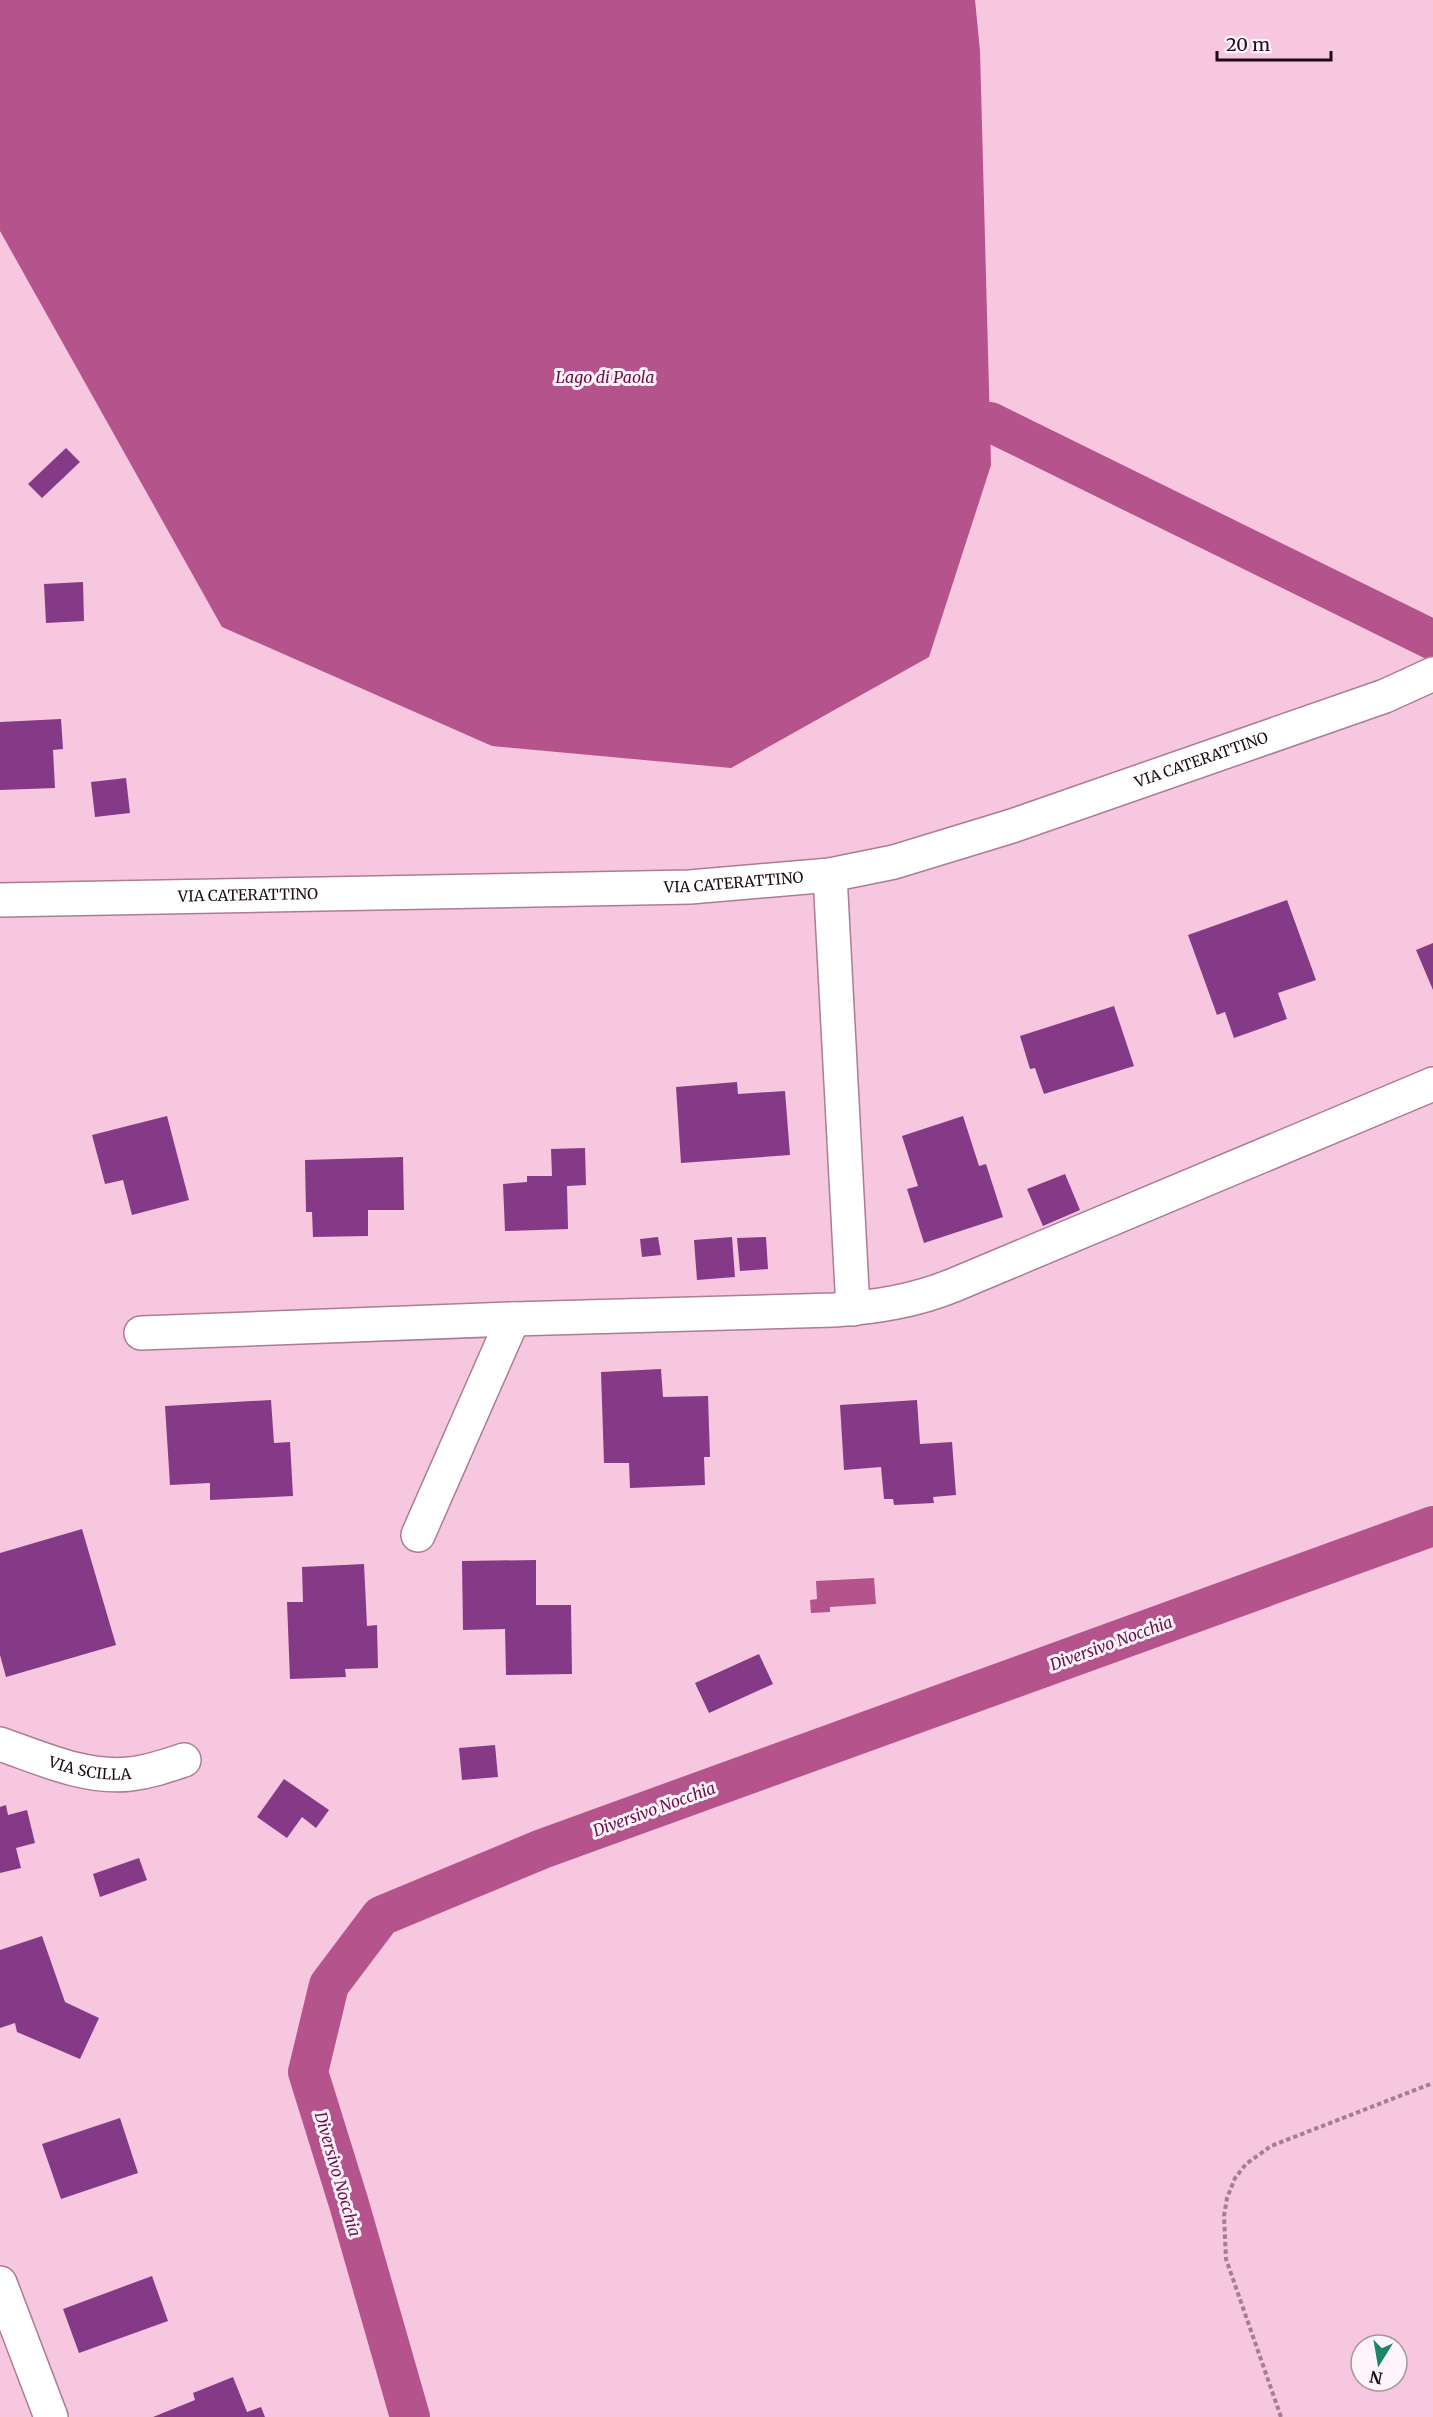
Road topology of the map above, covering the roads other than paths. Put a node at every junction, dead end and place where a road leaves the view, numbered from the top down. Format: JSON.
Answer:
{"nodes":[{"id":1,"x":1425,"y":679,"type":"edge"},
{"id":2,"x":830,"y":875,"type":"junction"},
{"id":3,"x":0,"y":900,"type":"edge"},
{"id":4,"x":1433,"y":1084,"type":"edge"},
{"id":5,"x":853,"y":1309,"type":"junction"},
{"id":6,"x":513,"y":1319,"type":"junction"},
{"id":7,"x":141,"y":1333,"type":"dead end"},
{"id":8,"x":418,"y":1535,"type":"dead end"},
{"id":9,"x":0,"y":1744,"type":"edge"},
{"id":10,"x":184,"y":1760,"type":"dead end"},
{"id":11,"x":0,"y":2283,"type":"edge"},
{"id":12,"x":51,"y":2417,"type":"edge"}],
"edges":[{"from":1,"to":2,"type":"street","name":"VIA CATERATTINO"},
{"from":2,"to":3,"type":"street","name":"VIA CATERATTINO"},
{"from":2,"to":5,"type":"street"},
{"from":4,"to":5,"type":"street"},
{"from":5,"to":6,"type":"street"},
{"from":6,"to":7,"type":"street"},
{"from":6,"to":8,"type":"street"},
{"from":9,"to":10,"type":"street","name":"VIA SCILLA"},
{"from":11,"to":12,"type":"street"}]}
